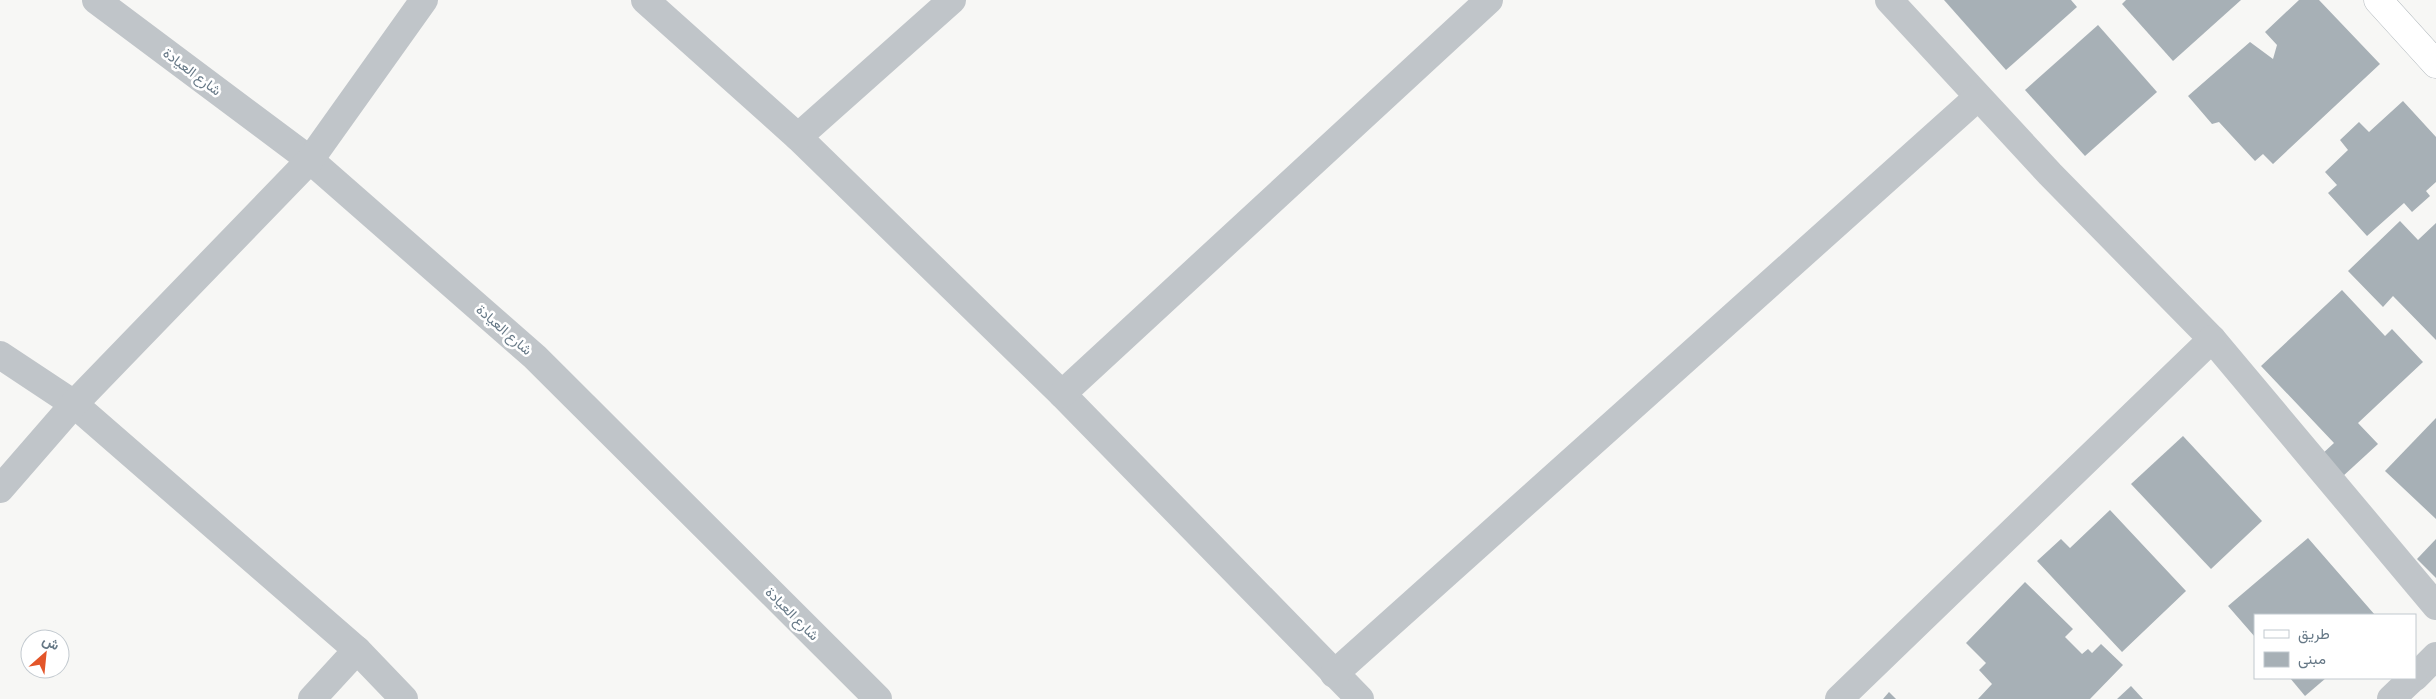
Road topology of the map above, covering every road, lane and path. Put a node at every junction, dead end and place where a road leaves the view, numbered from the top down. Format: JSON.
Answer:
{"nodes":[{"id":1,"x":96,"y":0,"type":"edge"},
{"id":2,"x":424,"y":0,"type":"edge"},
{"id":3,"x":645,"y":0,"type":"edge"},
{"id":4,"x":952,"y":0,"type":"edge"},
{"id":5,"x":1489,"y":0,"type":"edge"},
{"id":6,"x":1889,"y":0,"type":"edge"},
{"id":7,"x":2378,"y":0,"type":"edge"},
{"id":8,"x":2436,"y":64,"type":"edge"},
{"id":9,"x":1978,"y":98,"type":"junction"},
{"id":10,"x":798,"y":137,"type":"junction"},
{"id":11,"x":310,"y":160,"type":"junction"},
{"id":12,"x":2212,"y":338,"type":"junction"},
{"id":13,"x":0,"y":356,"type":"edge"},
{"id":14,"x":1062,"y":394,"type":"junction"},
{"id":15,"x":74,"y":404,"type":"junction"},
{"id":16,"x":0,"y":489,"type":"edge"},
{"id":17,"x":2436,"y":606,"type":"edge"},
{"id":18,"x":357,"y":650,"type":"junction"},
{"id":19,"x":2436,"y":656,"type":"edge"},
{"id":20,"x":1334,"y":674,"type":"junction"},
{"id":21,"x":2416,"y":675,"type":"edge"},
{"id":22,"x":2412,"y":679,"type":"edge"},
{"id":23,"x":312,"y":699,"type":"edge"},
{"id":24,"x":404,"y":699,"type":"edge"},
{"id":25,"x":878,"y":699,"type":"edge"},
{"id":26,"x":1360,"y":699,"type":"edge"},
{"id":27,"x":1839,"y":699,"type":"edge"},
{"id":28,"x":2391,"y":699,"type":"edge"}],
"edges":[{"from":1,"to":11,"type":"street","name":"شارع العيادة"},
{"from":2,"to":11,"type":"street"},
{"from":3,"to":10,"type":"street"},
{"from":4,"to":10,"type":"street"},
{"from":5,"to":14,"type":"street"},
{"from":6,"to":9,"type":"street"},
{"from":7,"to":8,"type":"main road"},
{"from":9,"to":12,"type":"street"},
{"from":9,"to":20,"type":"street"},
{"from":10,"to":14,"type":"street"},
{"from":11,"to":15,"type":"street"},
{"from":11,"to":25,"type":"street","name":"شارع العيادة"},
{"from":12,"to":17,"type":"street"},
{"from":12,"to":27,"type":"street"},
{"from":13,"to":15,"type":"street"},
{"from":14,"to":20,"type":"street"},
{"from":15,"to":16,"type":"street"},
{"from":15,"to":18,"type":"street"},
{"from":18,"to":23,"type":"street"},
{"from":18,"to":24,"type":"street"},
{"from":19,"to":21,"type":"street"},
{"from":20,"to":26,"type":"street"},
{"from":22,"to":28,"type":"street"}]}
